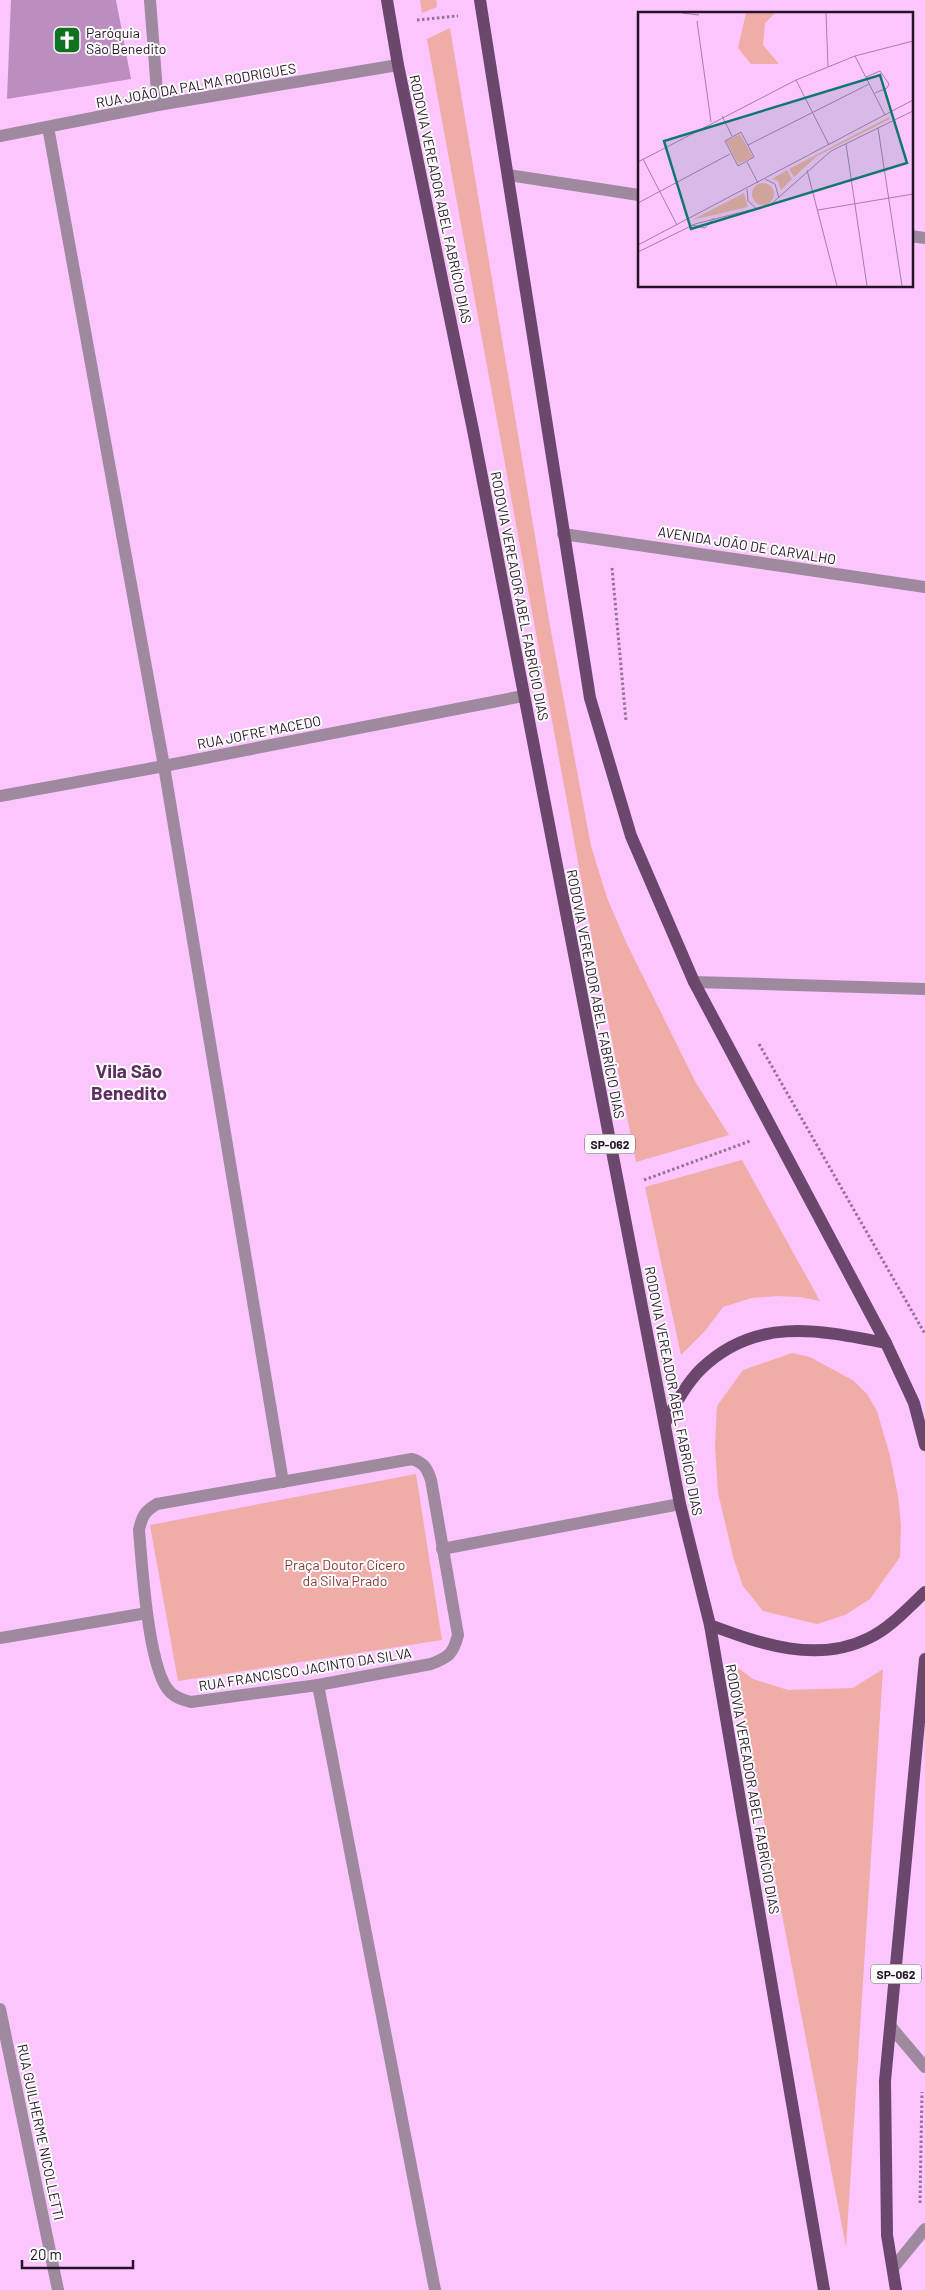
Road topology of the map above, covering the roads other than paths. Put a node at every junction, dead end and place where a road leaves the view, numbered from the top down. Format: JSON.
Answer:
{"nodes":[{"id":1,"x":150,"y":0,"type":"edge"},
{"id":2,"x":387,"y":0,"type":"edge"},
{"id":3,"x":480,"y":0,"type":"edge"},
{"id":4,"x":398,"y":65,"type":"junction"},
{"id":5,"x":158,"y":105,"type":"junction"},
{"id":6,"x":48,"y":127,"type":"junction"},
{"id":7,"x":0,"y":136,"type":"edge"},
{"id":8,"x":508,"y":175,"type":"junction"},
{"id":9,"x":638,"y":195,"type":"edge"},
{"id":10,"x":912,"y":236,"type":"edge"},
{"id":11,"x":925,"y":238,"type":"edge"},
{"id":12,"x":563,"y":534,"type":"junction"},
{"id":13,"x":925,"y":587,"type":"edge"},
{"id":14,"x":524,"y":696,"type":"junction"},
{"id":15,"x":164,"y":766,"type":"junction"},
{"id":16,"x":0,"y":796,"type":"edge"},
{"id":17,"x":694,"y":982,"type":"junction"},
{"id":18,"x":925,"y":989,"type":"edge"},
{"id":19,"x":886,"y":1343,"type":"junction"},
{"id":20,"x":665,"y":1423,"type":"junction"},
{"id":21,"x":925,"y":1445,"type":"edge"},
{"id":22,"x":283,"y":1482,"type":"junction"},
{"id":23,"x":680,"y":1504,"type":"junction"},
{"id":24,"x":442,"y":1549,"type":"junction"},
{"id":25,"x":925,"y":1592,"type":"edge"},
{"id":26,"x":147,"y":1613,"type":"junction"},
{"id":27,"x":710,"y":1625,"type":"junction"},
{"id":28,"x":0,"y":1638,"type":"edge"},
{"id":29,"x":925,"y":1658,"type":"edge"},
{"id":30,"x":318,"y":1685,"type":"junction"},
{"id":31,"x":0,"y":2009,"type":"edge"},
{"id":32,"x":891,"y":2027,"type":"junction"},
{"id":33,"x":924,"y":2065,"type":"edge"},
{"id":34,"x":922,"y":2233,"type":"edge"},
{"id":35,"x":893,"y":2268,"type":"junction"},
{"id":36,"x":58,"y":2290,"type":"edge"},
{"id":37,"x":435,"y":2290,"type":"edge"},
{"id":38,"x":824,"y":2290,"type":"edge"},
{"id":39,"x":896,"y":2290,"type":"edge"}],
"edges":[{"from":1,"to":5,"type":"street"},
{"from":2,"to":4,"type":"main road","name":"RODOVIA VEREADOR ABEL FABRÍCIO DIAS","number":"SP-062"},
{"from":3,"to":8,"type":"main road"},
{"from":4,"to":5,"type":"street","name":"RUA JOÃO DA PALMA RODRIGUES"},
{"from":4,"to":14,"type":"main road","name":"RODOVIA VEREADOR ABEL FABRÍCIO DIAS","number":"SP-062"},
{"from":5,"to":6,"type":"street","name":"RUA JOÃO DA PALMA RODRIGUES"},
{"from":6,"to":7,"type":"street","name":"RUA JOÃO DA PALMA RODRIGUES"},
{"from":6,"to":15,"type":"street"},
{"from":8,"to":9,"type":"street"},
{"from":8,"to":12,"type":"main road"},
{"from":10,"to":11,"type":"street"},
{"from":12,"to":13,"type":"street","name":"AVENIDA JOÃO DE CARVALHO"},
{"from":12,"to":17,"type":"main road"},
{"from":14,"to":15,"type":"street","name":"RUA JOFRE MACEDO"},
{"from":14,"to":20,"type":"main road","name":"RODOVIA VEREADOR ABEL FABRÍCIO DIAS","number":"SP-062"},
{"from":15,"to":16,"type":"street","name":"RUA JOFRE MACEDO"},
{"from":15,"to":22,"type":"street"},
{"from":17,"to":18,"type":"street"},
{"from":17,"to":19,"type":"main road"},
{"from":19,"to":20,"type":"main road"},
{"from":19,"to":21,"type":"main road"},
{"from":20,"to":23,"type":"main road","name":"RODOVIA VEREADOR ABEL FABRÍCIO DIAS","number":"SP-062"},
{"from":22,"to":24,"type":"street","name":"RUA FRANCISCO JACINTO DA SILVA"},
{"from":22,"to":26,"type":"street","name":"RUA FRANCISCO JACINTO DA SILVA"},
{"from":23,"to":24,"type":"street"},
{"from":23,"to":27,"type":"main road","name":"RODOVIA VEREADOR ABEL FABRÍCIO DIAS","number":"SP-062"},
{"from":24,"to":30,"type":"street","name":"RUA FRANCISCO JACINTO DA SILVA"},
{"from":25,"to":27,"type":"main road"},
{"from":26,"to":28,"type":"street"},
{"from":26,"to":30,"type":"street","name":"RUA FRANCISCO JACINTO DA SILVA"},
{"from":27,"to":38,"type":"main road","name":"RODOVIA VEREADOR ABEL FABRÍCIO DIAS","number":"SP-062"},
{"from":29,"to":32,"type":"main road","number":"SP-062"},
{"from":30,"to":37,"type":"street"},
{"from":31,"to":36,"type":"street","name":"RUA GUILHERME NICOLLETTI"},
{"from":32,"to":33,"type":"street"},
{"from":32,"to":35,"type":"main road","number":"SP-062"},
{"from":34,"to":35,"type":"street"},
{"from":35,"to":39,"type":"main road","number":"SP-062"}]}
